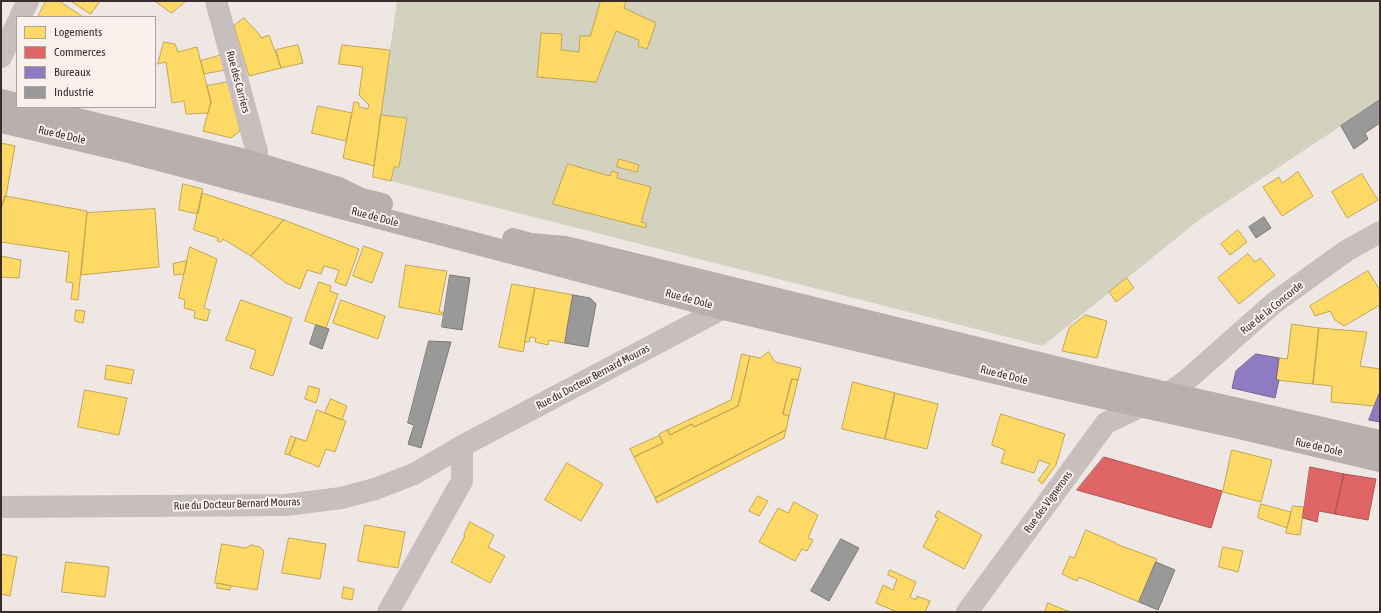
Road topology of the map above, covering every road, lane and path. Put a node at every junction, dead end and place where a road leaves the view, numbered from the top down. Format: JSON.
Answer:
{"nodes":[{"id":1,"x":28,"y":1,"type":"edge"},
{"id":2,"x":216,"y":1,"type":"edge"},
{"id":3,"x":20,"y":16,"type":"edge"},
{"id":4,"x":16,"y":26,"type":"edge"},
{"id":5,"x":1,"y":57,"type":"edge"},
{"id":6,"x":1,"y":100,"type":"edge"},
{"id":7,"x":16,"y":104,"type":"edge"},
{"id":8,"x":32,"y":108,"type":"edge"},
{"id":9,"x":1,"y":122,"type":"edge"},
{"id":10,"x":129,"y":152,"type":"junction"},
{"id":11,"x":253,"y":162,"type":"junction"},
{"id":12,"x":1380,"y":232,"type":"edge"},
{"id":13,"x":804,"y":306,"type":"junction"},
{"id":14,"x":724,"y":309,"type":"junction"},
{"id":15,"x":1169,"y":393,"type":"junction"},
{"id":16,"x":1141,"y":407,"type":"junction"},
{"id":17,"x":1380,"y":441,"type":"edge"},
{"id":18,"x":462,"y":446,"type":"junction"},
{"id":19,"x":1380,"y":461,"type":"edge"},
{"id":20,"x":1,"y":507,"type":"edge"},
{"id":21,"x":388,"y":612,"type":"edge"},
{"id":22,"x":968,"y":612,"type":"edge"}],
"edges":[{"from":1,"to":3,"type":"street"},
{"from":2,"to":11,"type":"street","name":"Rue des Carriers"},
{"from":4,"to":5,"type":"street"},
{"from":6,"to":7,"type":"main road"},
{"from":8,"to":11,"type":"main road","name":"Rue de Dole"},
{"from":9,"to":10,"type":"main road","name":"Rue de Dole"},
{"from":10,"to":11,"type":"street"},
{"from":10,"to":14,"type":"main road","name":"Rue de Dole"},
{"from":11,"to":13,"type":"main road","name":"Rue de Dole"},
{"from":12,"to":15,"type":"street","name":"Rue de la Concorde"},
{"from":13,"to":14,"type":"street","name":"Rue du Docteur Bernard Mouras"},
{"from":13,"to":15,"type":"main road","name":"Rue de Dole"},
{"from":14,"to":16,"type":"main road","name":"Rue de Dole"},
{"from":14,"to":18,"type":"street","name":"Rue du Docteur Bernard Mouras"},
{"from":15,"to":16,"type":"street","name":"Rue de la Concorde"},
{"from":15,"to":17,"type":"main road","name":"Rue de Dole"},
{"from":16,"to":19,"type":"main road","name":"Rue de Dole"},
{"from":16,"to":22,"type":"street","name":"Rue des Vignerons"},
{"from":18,"to":20,"type":"street","name":"Rue du Docteur Bernard Mouras"},
{"from":18,"to":21,"type":"street"}]}
